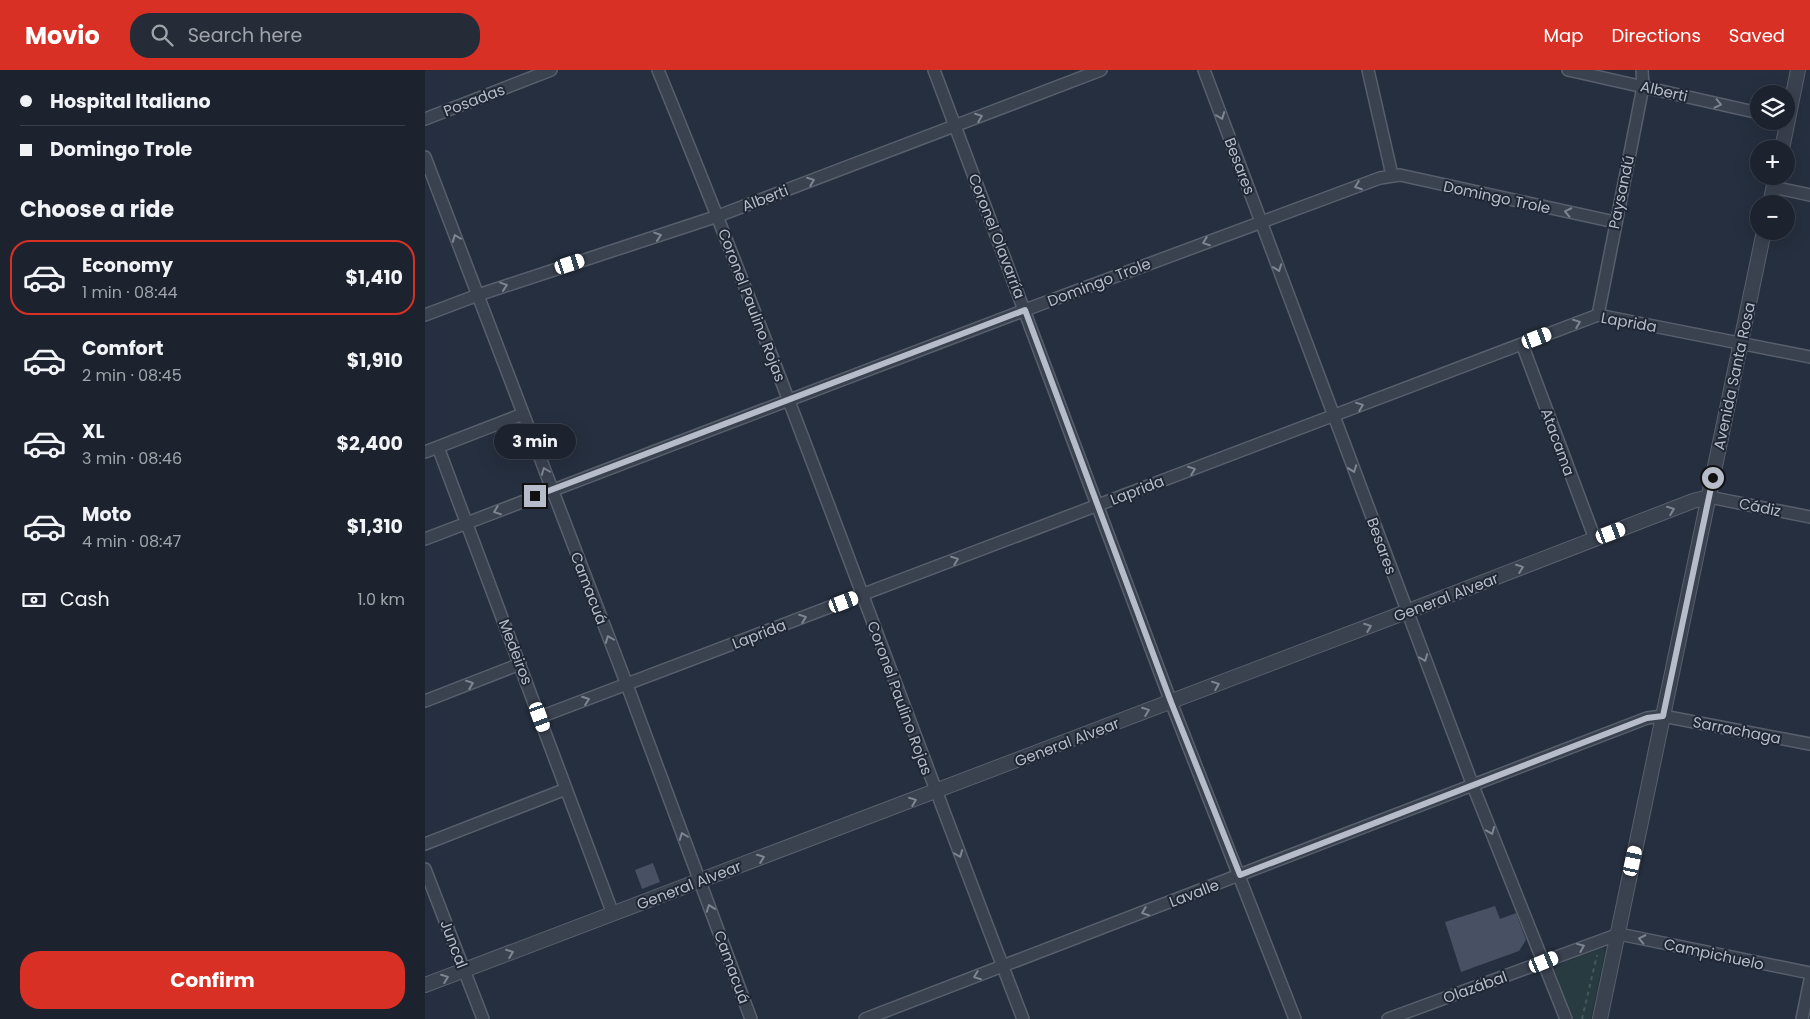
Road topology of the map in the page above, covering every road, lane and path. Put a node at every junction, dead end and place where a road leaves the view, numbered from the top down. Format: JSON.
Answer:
{"nodes":[{"id":1,"x":551,"y":70,"type":"edge"},
{"id":2,"x":658,"y":70,"type":"edge"},
{"id":3,"x":935,"y":70,"type":"edge"},
{"id":4,"x":1101,"y":70,"type":"edge"},
{"id":5,"x":1204,"y":70,"type":"edge"},
{"id":6,"x":1368,"y":70,"type":"edge"},
{"id":7,"x":1568,"y":70,"type":"edge"},
{"id":8,"x":1641,"y":70,"type":"edge"},
{"id":9,"x":1799,"y":70,"type":"edge"},
{"id":10,"x":1643,"y":86,"type":"junction"},
{"id":11,"x":1795,"y":87,"type":"edge"},
{"id":12,"x":1750,"y":111,"type":"edge"},
{"id":13,"x":425,"y":119,"type":"edge"},
{"id":14,"x":955,"y":126,"type":"junction"},
{"id":15,"x":425,"y":157,"type":"edge"},
{"id":16,"x":1392,"y":176,"type":"junction"},
{"id":17,"x":1783,"y":185,"type":"edge"},
{"id":18,"x":1810,"y":195,"type":"edge"},
{"id":19,"x":718,"y":216,"type":"junction"},
{"id":20,"x":1261,"y":221,"type":"junction"},
{"id":21,"x":1615,"y":222,"type":"junction"},
{"id":22,"x":1762,"y":240,"type":"edge"},
{"id":23,"x":478,"y":295,"type":"junction"},
{"id":24,"x":1025,"y":310,"type":"junction"},
{"id":25,"x":425,"y":315,"type":"edge"},
{"id":26,"x":1597,"y":315,"type":"junction"},
{"id":27,"x":1522,"y":344,"type":"junction"},
{"id":28,"x":1741,"y":344,"type":"junction"},
{"id":29,"x":1810,"y":357,"type":"edge"},
{"id":30,"x":788,"y":401,"type":"junction"},
{"id":31,"x":523,"y":414,"type":"junction"},
{"id":32,"x":1333,"y":416,"type":"junction"},
{"id":33,"x":438,"y":447,"type":"junction"},
{"id":34,"x":425,"y":452,"type":"edge"},
{"id":35,"x":551,"y":489,"type":"junction"},
{"id":36,"x":1709,"y":497,"type":"junction"},
{"id":37,"x":1097,"y":506,"type":"junction"},
{"id":38,"x":1810,"y":517,"type":"edge"},
{"id":39,"x":467,"y":523,"type":"junction"},
{"id":40,"x":425,"y":539,"type":"edge"},
{"id":41,"x":1595,"y":539,"type":"junction"},
{"id":42,"x":862,"y":595,"type":"junction"},
{"id":43,"x":1407,"y":612,"type":"junction"},
{"id":44,"x":520,"y":664,"type":"junction"},
{"id":45,"x":627,"y":685,"type":"junction"},
{"id":46,"x":425,"y":701,"type":"edge"},
{"id":47,"x":1171,"y":702,"type":"junction"},
{"id":48,"x":1663,"y":716,"type":"junction"},
{"id":49,"x":540,"y":717,"type":"junction"},
{"id":50,"x":1810,"y":744,"type":"edge"},
{"id":51,"x":1473,"y":786,"type":"junction"},
{"id":52,"x":566,"y":789,"type":"junction"},
{"id":53,"x":935,"y":792,"type":"junction"},
{"id":54,"x":425,"y":844,"type":"edge"},
{"id":55,"x":425,"y":868,"type":"edge"},
{"id":56,"x":1240,"y":875,"type":"junction"},
{"id":57,"x":700,"y":881,"type":"junction"},
{"id":58,"x":613,"y":914,"type":"junction"},
{"id":59,"x":1619,"y":934,"type":"junction"},
{"id":60,"x":1600,"y":939,"type":"junction"},
{"id":61,"x":1544,"y":962,"type":"junction"},
{"id":62,"x":1002,"y":966,"type":"junction"},
{"id":63,"x":465,"y":970,"type":"junction"},
{"id":64,"x":1810,"y":973,"type":"edge"},
{"id":65,"x":1810,"y":980,"type":"edge"},
{"id":66,"x":425,"y":985,"type":"edge"},
{"id":67,"x":483,"y":1019,"type":"edge"},
{"id":68,"x":751,"y":1019,"type":"edge"},
{"id":69,"x":865,"y":1019,"type":"edge"},
{"id":70,"x":1023,"y":1019,"type":"edge"},
{"id":71,"x":1295,"y":1019,"type":"edge"},
{"id":72,"x":1388,"y":1019,"type":"edge"},
{"id":73,"x":1566,"y":1019,"type":"edge"},
{"id":74,"x":1582,"y":1019,"type":"edge"},
{"id":75,"x":1600,"y":1019,"type":"edge"},
{"id":76,"x":1802,"y":1019,"type":"edge"}],
"edges":[{"from":1,"to":13,"type":"street","name":"Posadas"},
{"from":2,"to":19,"type":"street","name":"Coronel Paulino Rojas"},
{"from":3,"to":14,"type":"street","name":"Coronel Olavarría"},
{"from":14,"to":4,"type":"street","name":"Alberti","one_way":true},
{"from":5,"to":20,"type":"street","name":"Besares","one_way":true},
{"from":6,"to":16,"type":"street"},
{"from":7,"to":10,"type":"street","name":"Alberti"},
{"from":8,"to":10,"type":"street","name":"Paysandú"},
{"from":9,"to":11,"type":"street"},
{"from":10,"to":12,"type":"street","name":"Alberti","one_way":true},
{"from":10,"to":21,"type":"street","name":"Paysandú"},
{"from":19,"to":14,"type":"street","name":"Alberti","one_way":true},
{"from":14,"to":24,"type":"street","name":"Coronel Olavarría"},
{"from":23,"to":15,"type":"street","name":"Camacuá","one_way":true},
{"from":16,"to":20,"type":"street","name":"Domingo Trole","one_way":true},
{"from":21,"to":16,"type":"street","name":"Domingo Trole","one_way":true},
{"from":17,"to":18,"type":"street"},
{"from":23,"to":19,"type":"street","name":"Alberti","one_way":true},
{"from":19,"to":30,"type":"street","name":"Coronel Paulino Rojas"},
{"from":20,"to":24,"type":"street","name":"Domingo Trole","one_way":true},
{"from":20,"to":32,"type":"street","name":"Besares","one_way":true},
{"from":21,"to":26,"type":"street","name":"Paysandú"},
{"from":22,"to":28,"type":"street","name":"Avenida Santa Rosa"},
{"from":23,"to":25,"type":"street","name":"Alberti"},
{"from":23,"to":31,"type":"street","name":"Camacuá"},
{"from":24,"to":30,"type":"street","name":"Domingo Trole"},
{"from":24,"to":37,"type":"street","name":"Coronel Olavarría"},
{"from":27,"to":26,"type":"street","name":"Laprida","one_way":true},
{"from":26,"to":28,"type":"street","name":"Laprida"},
{"from":32,"to":27,"type":"street","name":"Laprida","one_way":true},
{"from":27,"to":41,"type":"street","name":"Atacama"},
{"from":28,"to":29,"type":"street","name":"Laprida"},
{"from":28,"to":36,"type":"street","name":"Avenida Santa Rosa"},
{"from":30,"to":35,"type":"street","name":"Domingo Trole"},
{"from":30,"to":42,"type":"street","name":"Coronel Paulino Rojas"},
{"from":31,"to":33,"type":"street"},
{"from":35,"to":31,"type":"street","name":"Camacuá","one_way":true},
{"from":37,"to":32,"type":"street","name":"Laprida","one_way":true},
{"from":32,"to":43,"type":"street","name":"Besares","one_way":true},
{"from":33,"to":34,"type":"street"},
{"from":33,"to":39,"type":"street","name":"Medeiros"},
{"from":35,"to":39,"type":"street","name":"Domingo Trole","one_way":true},
{"from":45,"to":35,"type":"street","name":"Camacuá","one_way":true},
{"from":36,"to":38,"type":"street","name":"Cádiz"},
{"from":41,"to":36,"type":"street","name":"General Alvear","one_way":true},
{"from":36,"to":48,"type":"street","name":"Avenida Santa Rosa"},
{"from":42,"to":37,"type":"street","name":"Laprida","one_way":true},
{"from":37,"to":47,"type":"street","name":"Coronel Olavarría"},
{"from":39,"to":40,"type":"street","name":"Domingo Trole"},
{"from":39,"to":44,"type":"street","name":"Medeiros"},
{"from":43,"to":41,"type":"street","name":"General Alvear","one_way":true},
{"from":45,"to":42,"type":"street","name":"Laprida","one_way":true},
{"from":42,"to":53,"type":"street","name":"Coronel Paulino Rojas"},
{"from":47,"to":43,"type":"street","name":"General Alvear","one_way":true},
{"from":43,"to":51,"type":"street","name":"Besares","one_way":true},
{"from":46,"to":44,"type":"street","one_way":true},
{"from":44,"to":49,"type":"street","name":"Medeiros"},
{"from":49,"to":45,"type":"street","name":"Laprida","one_way":true},
{"from":57,"to":45,"type":"street","name":"Camacuá","one_way":true},
{"from":53,"to":47,"type":"street","name":"General Alvear","one_way":true},
{"from":47,"to":56,"type":"street","name":"Coronel Olavarría"},
{"from":48,"to":50,"type":"street","name":"Sarrachaga"},
{"from":48,"to":51,"type":"street","name":"Lavalle"},
{"from":48,"to":59,"type":"street","name":"Avenida Santa Rosa"},
{"from":49,"to":52,"type":"street","name":"Medeiros"},
{"from":51,"to":56,"type":"street","name":"Lavalle"},
{"from":51,"to":61,"type":"street","name":"Besares","one_way":true},
{"from":52,"to":54,"type":"street"},
{"from":52,"to":58,"type":"street","name":"Medeiros"},
{"from":57,"to":53,"type":"street","name":"General Alvear","one_way":true},
{"from":53,"to":62,"type":"street","name":"Coronel Paulino Rojas","one_way":true},
{"from":55,"to":63,"type":"street","name":"Juncal"},
{"from":56,"to":62,"type":"street","name":"Lavalle","one_way":true},
{"from":56,"to":71,"type":"street","name":"Coronel Olavarría"},
{"from":57,"to":58,"type":"street","name":"General Alvear"},
{"from":68,"to":57,"type":"street","name":"Camacuá","one_way":true},
{"from":63,"to":58,"type":"street","name":"General Alvear","one_way":true},
{"from":59,"to":60,"type":"street","name":"Olazábal"},
{"from":64,"to":59,"type":"street","name":"Campichuelo","one_way":true},
{"from":59,"to":75,"type":"street","name":"Avenida Santa Rosa"},
{"from":61,"to":60,"type":"street","name":"Olazábal","one_way":true},
{"from":60,"to":74,"type":"path"},
{"from":61,"to":72,"type":"street","name":"Olazábal"},
{"from":61,"to":73,"type":"street","name":"Besares"},
{"from":62,"to":69,"type":"street","name":"Lavalle","one_way":true},
{"from":62,"to":70,"type":"street","name":"Coronel Paulino Rojas"},
{"from":66,"to":63,"type":"street","name":"General Alvear","one_way":true},
{"from":63,"to":67,"type":"street","name":"Juncal"},
{"from":65,"to":76,"type":"street"}]}
